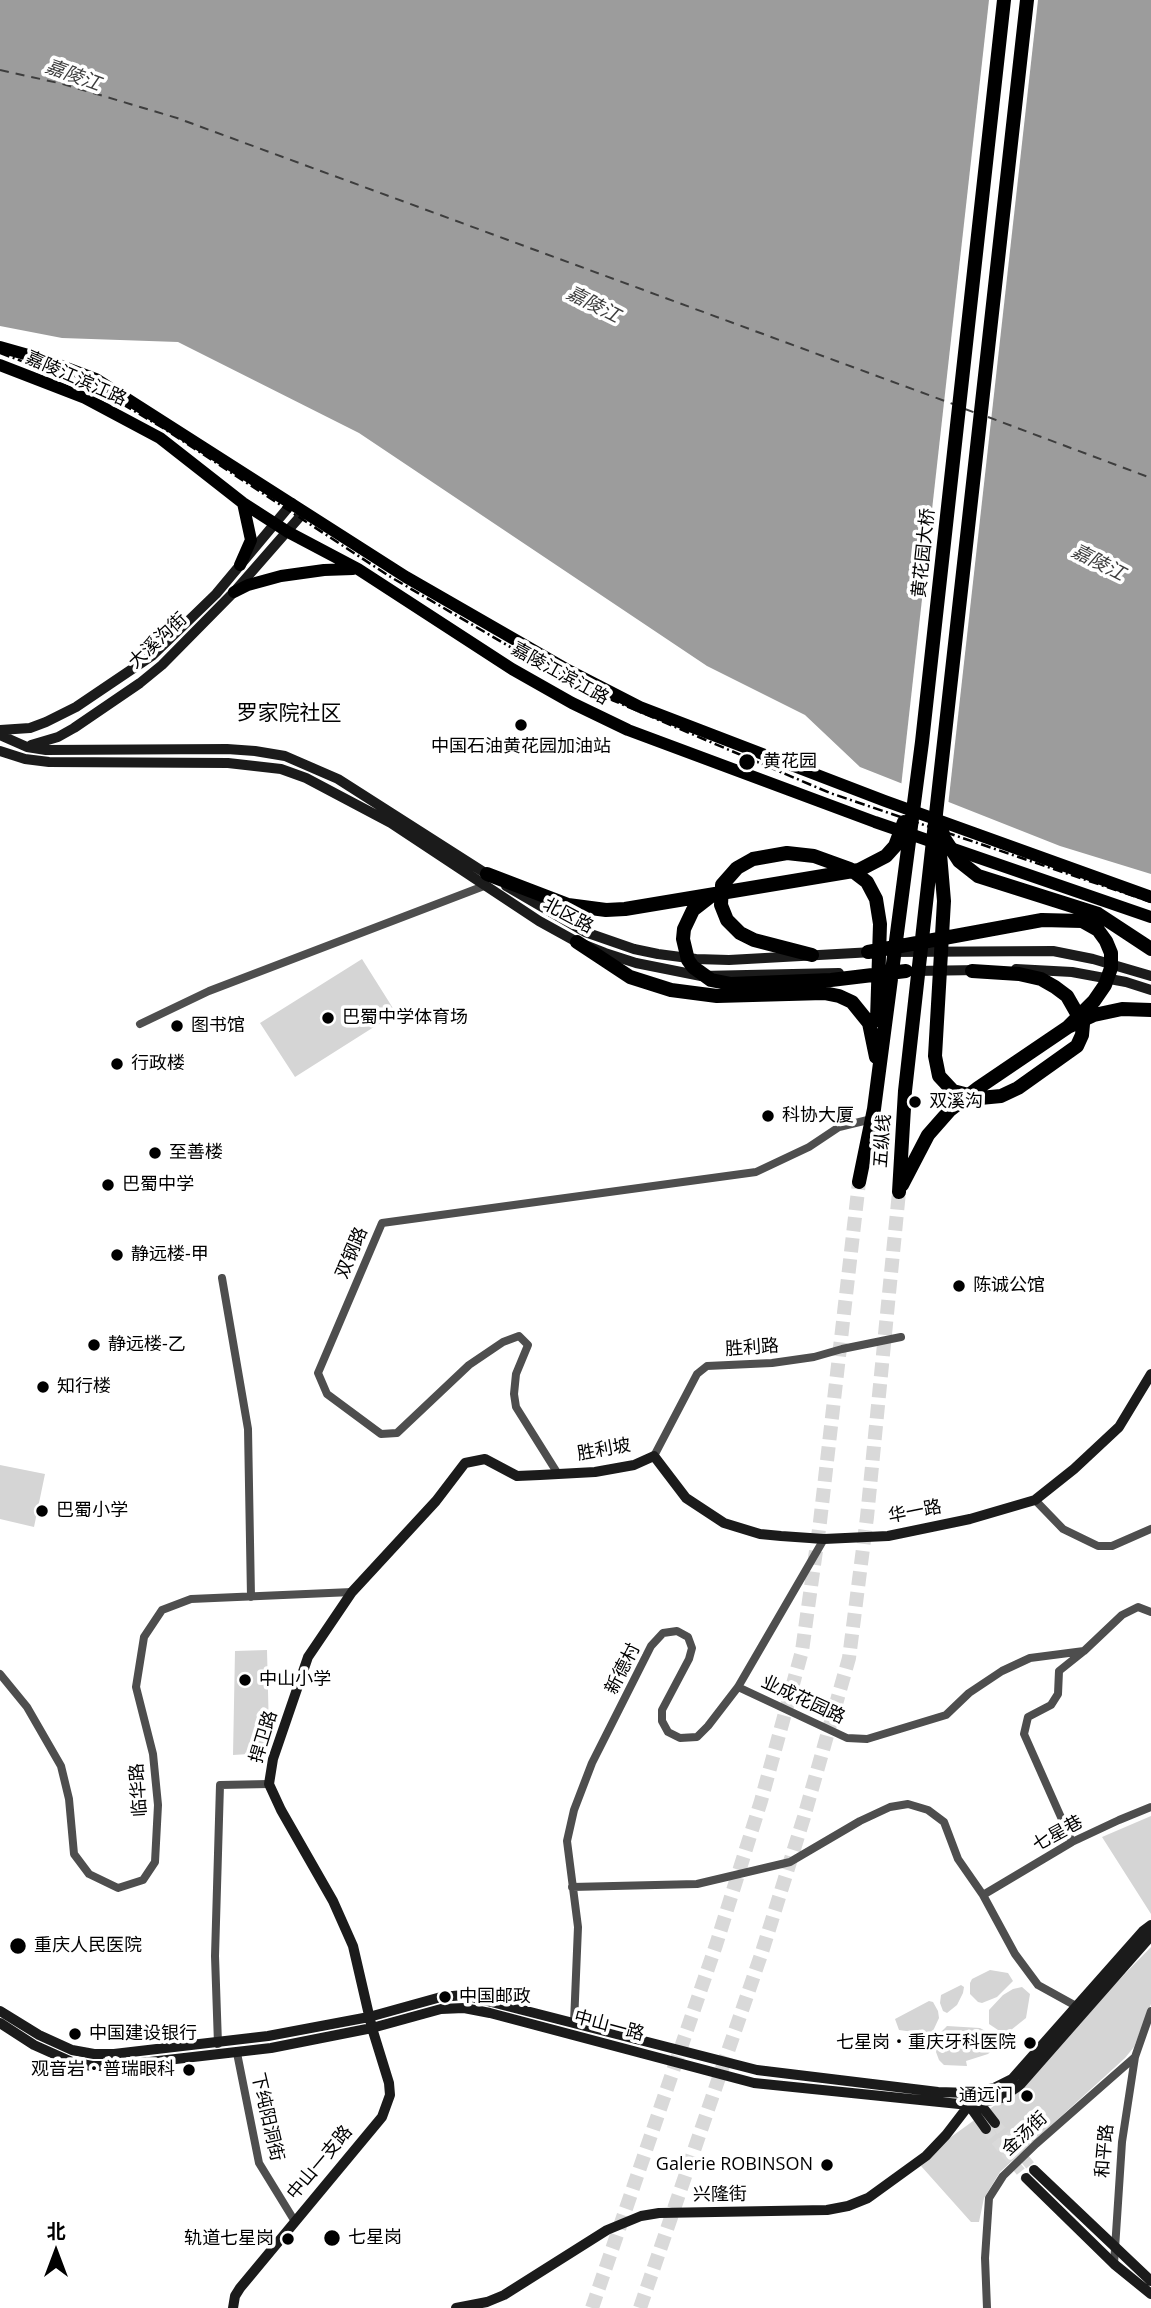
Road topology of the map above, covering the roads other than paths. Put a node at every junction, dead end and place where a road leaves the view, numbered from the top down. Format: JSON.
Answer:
{"nodes":[{"id":1,"x":1004,"y":0,"type":"edge"},
{"id":2,"x":1027,"y":0,"type":"edge"},
{"id":3,"x":0,"y":347,"type":"edge"},
{"id":4,"x":0,"y":365,"type":"edge"},
{"id":5,"x":243,"y":503,"type":"junction"},
{"id":6,"x":292,"y":503,"type":"junction"},
{"id":7,"x":304,"y":512,"type":"junction"},
{"id":8,"x":276,"y":523,"type":"junction"},
{"id":9,"x":288,"y":532,"type":"junction"},
{"id":10,"x":240,"y":565,"type":"junction"},
{"id":11,"x":358,"y":569,"type":"junction"},
{"id":12,"x":234,"y":592,"type":"junction"},
{"id":13,"x":76,"y":707,"type":"junction"},
{"id":14,"x":0,"y":733,"type":"edge"},
{"id":15,"x":922,"y":742,"type":"junction"},
{"id":16,"x":45,"y":746,"type":"junction"},
{"id":17,"x":27,"y":747,"type":"junction"},
{"id":18,"x":2,"y":754,"type":"edge"},
{"id":19,"x":75,"y":763,"type":"junction"},
{"id":20,"x":937,"y":809,"type":"junction"},
{"id":21,"x":485,"y":880,"type":"junction"},
{"id":22,"x":712,"y":895,"type":"junction"},
{"id":23,"x":1151,"y":897,"type":"edge"},
{"id":24,"x":1151,"y":917,"type":"edge"},
{"id":25,"x":577,"y":942,"type":"junction"},
{"id":26,"x":1151,"y":949,"type":"edge"},
{"id":27,"x":869,"y":953,"type":"junction"},
{"id":28,"x":812,"y":956,"type":"junction"},
{"id":29,"x":1116,"y":965,"type":"junction"},
{"id":30,"x":906,"y":971,"type":"junction"},
{"id":31,"x":972,"y":971,"type":"junction"},
{"id":32,"x":1092,"y":975,"type":"junction"},
{"id":33,"x":1151,"y":976,"type":"edge"},
{"id":34,"x":1151,"y":990,"type":"edge"},
{"id":35,"x":1151,"y":1010,"type":"edge"},
{"id":36,"x":140,"y":1024,"type":"dead end"},
{"id":37,"x":1068,"y":1027,"type":"junction"},
{"id":38,"x":876,"y":1051,"type":"junction"},
{"id":39,"x":877,"y":1082,"type":"junction"},
{"id":40,"x":873,"y":1114,"type":"junction"},
{"id":41,"x":859,"y":1182,"type":"tunnel mouth"},
{"id":42,"x":222,"y":1279,"type":"dead end"},
{"id":43,"x":901,"y":1337,"type":"dead end"},
{"id":44,"x":1151,"y":1374,"type":"edge"},
{"id":45,"x":1147,"y":1392,"type":"edge"},
{"id":46,"x":654,"y":1456,"type":"junction"},
{"id":47,"x":558,"y":1474,"type":"junction"},
{"id":48,"x":1035,"y":1500,"type":"junction"},
{"id":49,"x":1151,"y":1529,"type":"edge"},
{"id":50,"x":824,"y":1539,"type":"junction"},
{"id":51,"x":352,"y":1592,"type":"junction"},
{"id":52,"x":251,"y":1597,"type":"junction"},
{"id":53,"x":1151,"y":1612,"type":"edge"},
{"id":54,"x":1084,"y":1651,"type":"junction"},
{"id":55,"x":0,"y":1674,"type":"edge"},
{"id":56,"x":738,"y":1687,"type":"junction"},
{"id":57,"x":269,"y":1784,"type":"junction"},
{"id":58,"x":1151,"y":1807,"type":"edge"},
{"id":59,"x":1072,"y":1842,"type":"junction"},
{"id":60,"x":572,"y":1887,"type":"junction"},
{"id":61,"x":983,"y":1895,"type":"junction"},
{"id":62,"x":1151,"y":1925,"type":"edge"},
{"id":63,"x":1151,"y":1936,"type":"edge"},
{"id":64,"x":1076,"y":2006,"type":"junction"},
{"id":65,"x":0,"y":2011,"type":"edge"},
{"id":66,"x":1151,"y":2011,"type":"edge"},
{"id":67,"x":369,"y":2017,"type":"junction"},
{"id":68,"x":0,"y":2023,"type":"edge"},
{"id":69,"x":575,"y":2023,"type":"junction"},
{"id":70,"x":372,"y":2028,"type":"junction"},
{"id":71,"x":218,"y":2044,"type":"junction"},
{"id":72,"x":237,"y":2053,"type":"junction"},
{"id":73,"x":1135,"y":2057,"type":"junction"},
{"id":74,"x":970,"y":2093,"type":"junction"},
{"id":75,"x":974,"y":2105,"type":"junction"},
{"id":76,"x":991,"y":2126,"type":"tunnel mouth"},
{"id":77,"x":294,"y":2220,"type":"junction"},
{"id":78,"x":1116,"y":2249,"type":"junction"},
{"id":79,"x":1114,"y":2264,"type":"junction"},
{"id":80,"x":1151,"y":2281,"type":"edge"},
{"id":81,"x":1151,"y":2294,"type":"edge"},
{"id":82,"x":233,"y":2308,"type":"edge"},
{"id":83,"x":456,"y":2308,"type":"edge"},
{"id":84,"x":987,"y":2308,"type":"edge"}],
"edges":[{"from":1,"to":15,"type":"highway","name":"黄花园大桥"},
{"from":2,"to":20,"type":"highway"},
{"from":3,"to":6,"type":"main road","name":"嘉陵江滨江路"},
{"from":4,"to":5,"type":"main road","name":"嘉陵江滨江路"},
{"from":5,"to":8,"type":"main road","name":"嘉陵江滨江路"},
{"from":5,"to":10,"type":"main road"},
{"from":6,"to":7,"type":"main road","name":"嘉陵江滨江路"},
{"from":6,"to":8,"type":"main road","name":"大溪沟街"},
{"from":7,"to":9,"type":"main road","name":"大溪沟街"},
{"from":7,"to":23,"type":"main road","name":"嘉陵江滨江路"},
{"from":8,"to":9,"type":"main road","name":"嘉陵江滨江路"},
{"from":8,"to":10,"type":"main road","name":"大溪沟街"},
{"from":9,"to":11,"type":"main road","name":"嘉陵江滨江路"},
{"from":9,"to":12,"type":"main road","name":"大溪沟街"},
{"from":10,"to":13,"type":"main road","name":"大溪沟街"},
{"from":11,"to":12,"type":"main road"},
{"from":11,"to":24,"type":"main road","name":"嘉陵江滨江路"},
{"from":12,"to":16,"type":"main road","name":"大溪沟街"},
{"from":13,"to":14,"type":"main road","name":"大溪沟街"},
{"from":13,"to":16,"type":"main road"},
{"from":14,"to":17,"type":"main road"},
{"from":15,"to":22,"type":"highway"},
{"from":15,"to":39,"type":"highway","name":"黄花园大桥"},
{"from":16,"to":17,"type":"main road","name":"大溪沟街"},
{"from":16,"to":19,"type":"main road"},
{"from":16,"to":21,"type":"main road","name":"北区路"},
{"from":17,"to":18,"type":"main road","name":"大溪沟街"},
{"from":18,"to":19,"type":"main road","name":"北区路"},
{"from":19,"to":21,"type":"main road","name":"北区路"},
{"from":20,"to":26,"type":"highway"},
{"from":20,"to":31,"type":"highway"},
{"from":20,"to":37,"type":"highway","name":"五纵线"},
{"from":21,"to":22,"type":"highway"},
{"from":21,"to":25,"type":"main road","name":"北区路"},
{"from":21,"to":28,"type":"main road","name":"北区路"},
{"from":21,"to":36,"type":"street"},
{"from":22,"to":30,"type":"highway"},
{"from":25,"to":30,"type":"main road","name":"北区路"},
{"from":25,"to":38,"type":"highway"},
{"from":27,"to":28,"type":"main road","name":"北区路"},
{"from":27,"to":29,"type":"main road","name":"北区路"},
{"from":27,"to":37,"type":"highway"},
{"from":28,"to":38,"type":"highway"},
{"from":29,"to":32,"type":"main road"},
{"from":29,"to":33,"type":"main road","name":"北区路"},
{"from":30,"to":31,"type":"main road","name":"北区路"},
{"from":31,"to":32,"type":"main road","name":"北区路"},
{"from":32,"to":34,"type":"main road","name":"北区路"},
{"from":35,"to":37,"type":"highway"},
{"from":38,"to":39,"type":"highway"},
{"from":39,"to":40,"type":"highway","name":"黄花园大桥"},
{"from":40,"to":41,"type":"highway","name":"五纵线"},
{"from":40,"to":47,"type":"street","name":"双钢路"},
{"from":42,"to":52,"type":"street"},
{"from":43,"to":46,"type":"street","name":"胜利路"},
{"from":44,"to":45,"type":"main road","name":"华一路"},
{"from":45,"to":48,"type":"main road","name":"华一路"},
{"from":46,"to":47,"type":"main road","name":"胜利坡"},
{"from":46,"to":50,"type":"main road","name":"华一路"},
{"from":47,"to":51,"type":"main road","name":"捍卫路"},
{"from":48,"to":49,"type":"street"},
{"from":48,"to":50,"type":"main road","name":"华一路"},
{"from":50,"to":56,"type":"street","name":"新德村"},
{"from":51,"to":52,"type":"street","name":"临华路"},
{"from":51,"to":57,"type":"main road","name":"捍卫路"},
{"from":52,"to":55,"type":"street","name":"临华路"},
{"from":53,"to":54,"type":"street"},
{"from":54,"to":56,"type":"street","name":"业成花园路"},
{"from":54,"to":59,"type":"street"},
{"from":56,"to":60,"type":"street","name":"新德村"},
{"from":57,"to":67,"type":"main road","name":"捍卫路"},
{"from":57,"to":71,"type":"street"},
{"from":58,"to":59,"type":"street","name":"七星巷"},
{"from":59,"to":61,"type":"street","name":"七星巷"},
{"from":60,"to":61,"type":"street"},
{"from":60,"to":69,"type":"street","name":"新德村"},
{"from":61,"to":64,"type":"street"},
{"from":62,"to":64,"type":"main road","name":"中山一路"},
{"from":63,"to":75,"type":"main road","name":"中山一路"},
{"from":64,"to":74,"type":"main road","name":"中山一路"},
{"from":65,"to":71,"type":"main road","name":"中山一路"},
{"from":66,"to":73,"type":"street","name":"金汤街"},
{"from":67,"to":69,"type":"main road","name":"中山一路"},
{"from":67,"to":70,"type":"main road","name":"捍卫路"},
{"from":67,"to":71,"type":"main road","name":"中山一路"},
{"from":68,"to":72,"type":"main road","name":"中山一路"},
{"from":69,"to":74,"type":"main road","name":"中山一路"},
{"from":70,"to":72,"type":"main road","name":"中山一路"},
{"from":70,"to":75,"type":"main road","name":"中山一路"},
{"from":70,"to":77,"type":"main road","name":"中山一支路"},
{"from":72,"to":77,"type":"street","name":"下纯阳洞街"},
{"from":73,"to":78,"type":"street","name":"和平路"},
{"from":73,"to":84,"type":"street","name":"金汤街"},
{"from":74,"to":75,"type":"main road"},
{"from":75,"to":76,"type":"main road"},
{"from":75,"to":83,"type":"main road","name":"兴隆街"},
{"from":77,"to":82,"type":"main road","name":"中山一支路"},
{"from":78,"to":79,"type":"street","name":"和平路"},
{"from":78,"to":79,"type":"main road"},
{"from":78,"to":80,"type":"main road"},
{"from":79,"to":81,"type":"main road"}]}
